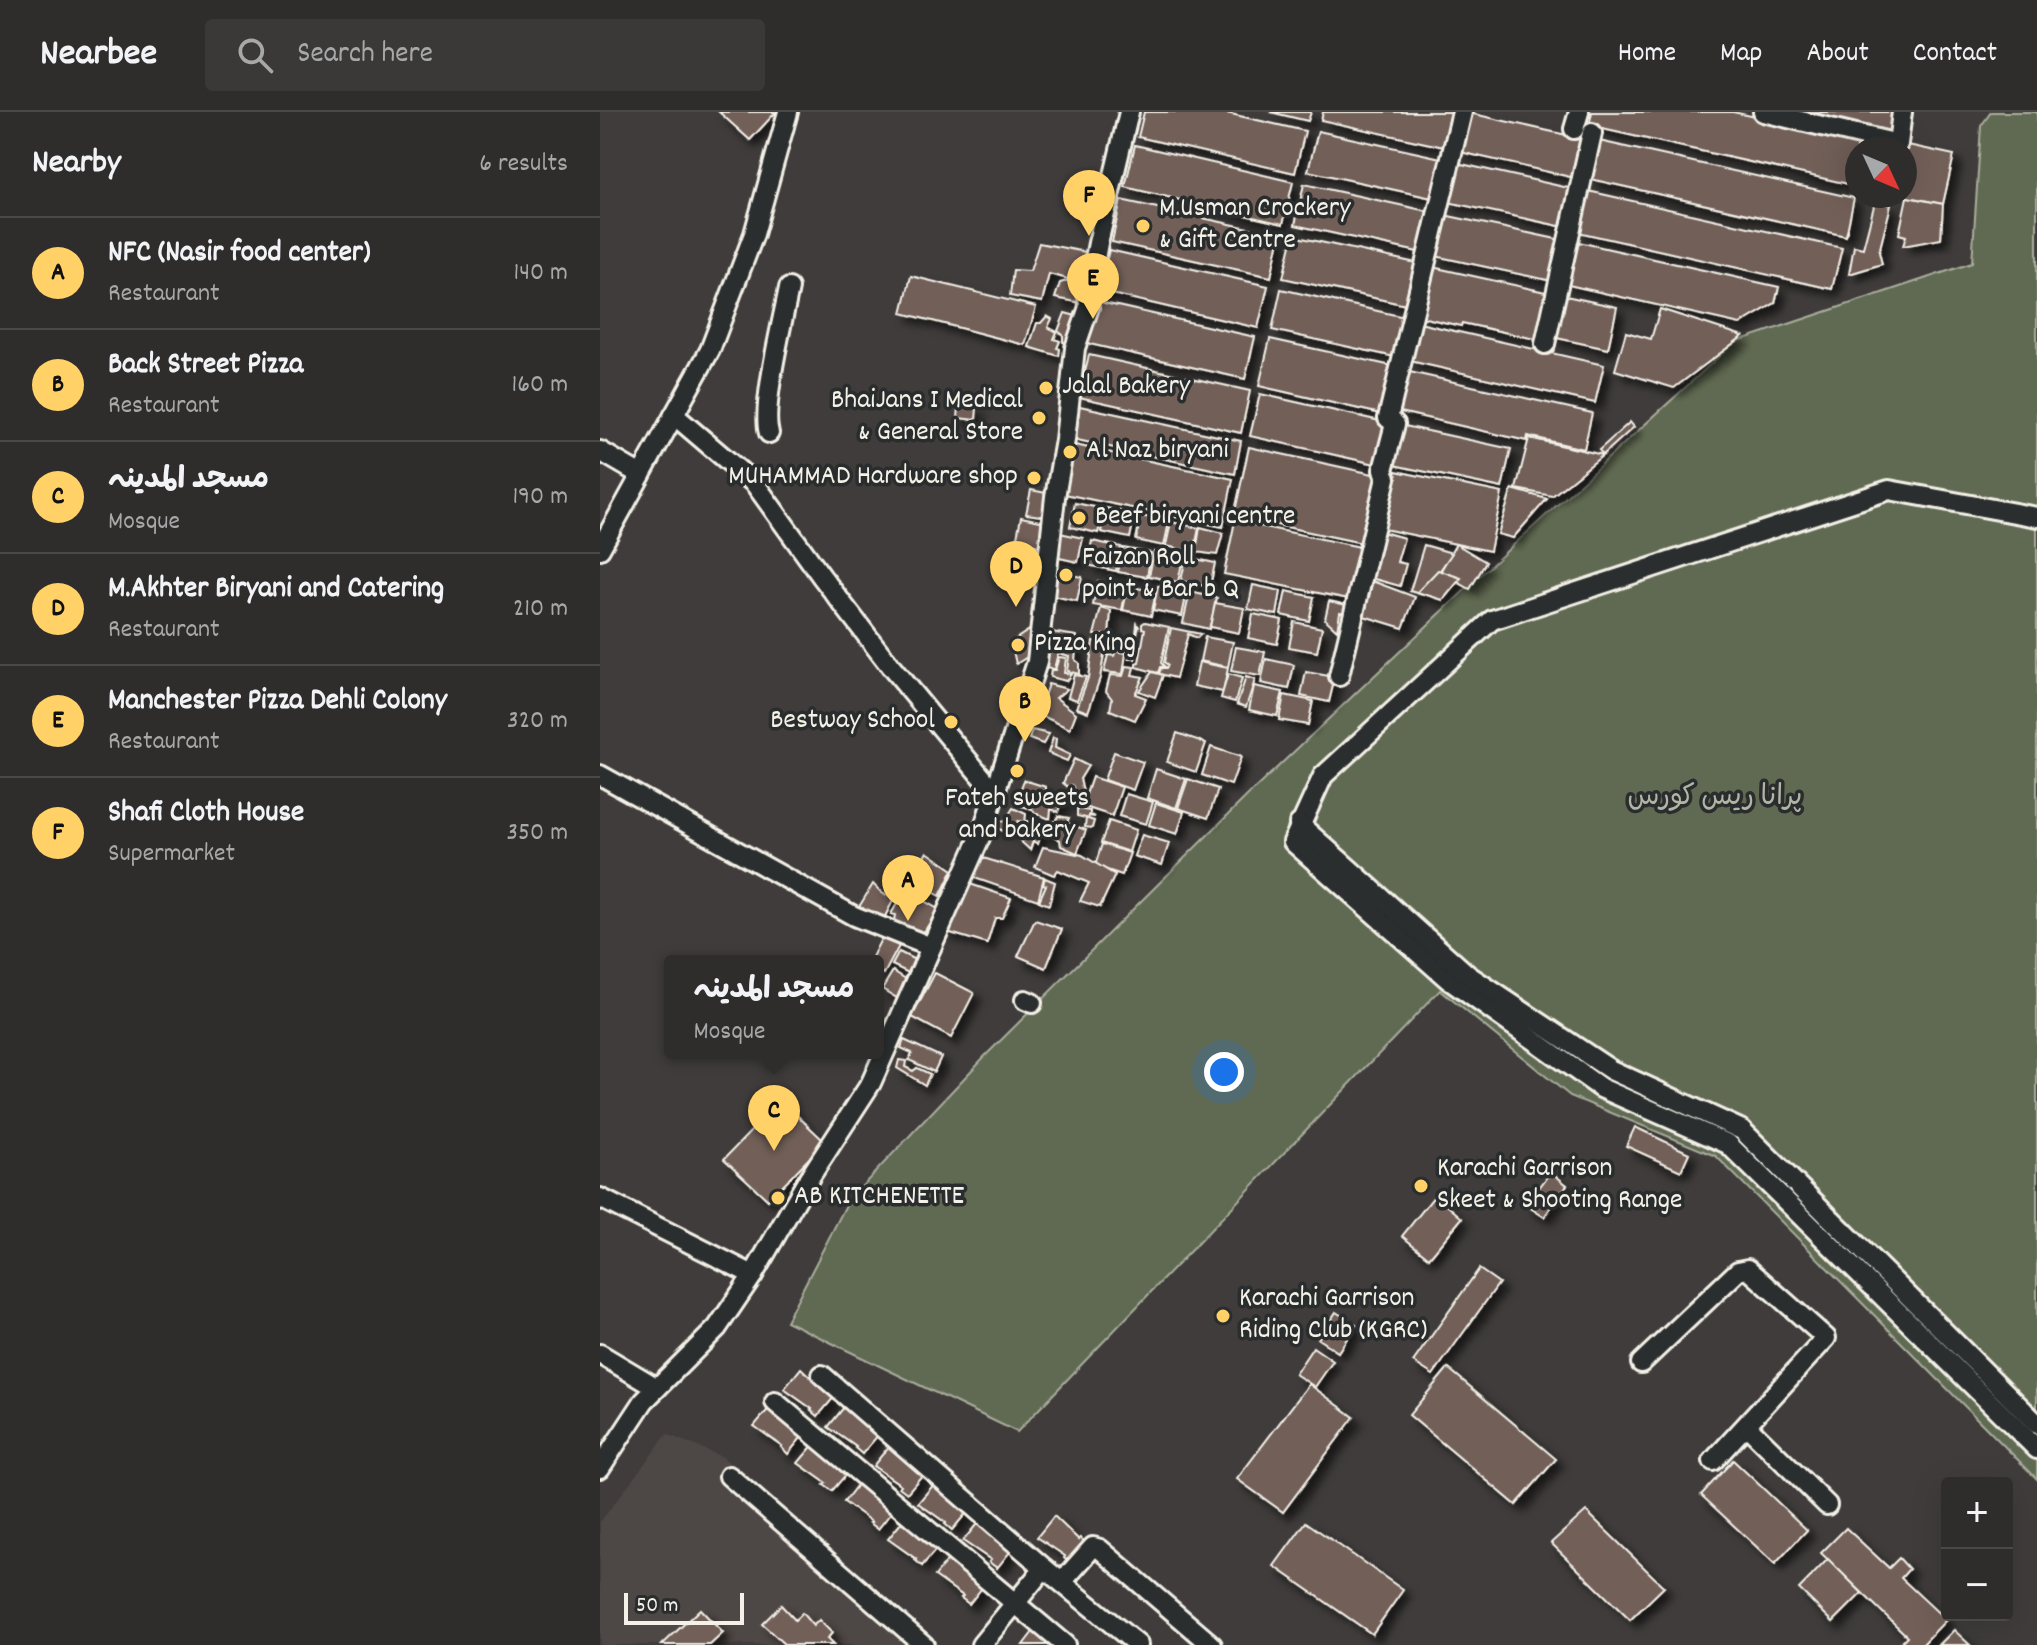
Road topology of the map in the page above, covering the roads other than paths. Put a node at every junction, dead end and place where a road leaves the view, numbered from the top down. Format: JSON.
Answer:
{"nodes":[{"id":1,"x":788,"y":112,"type":"edge"},
{"id":2,"x":1129,"y":112,"type":"edge"},
{"id":3,"x":1462,"y":112,"type":"edge"},
{"id":4,"x":1763,"y":112,"type":"edge"},
{"id":5,"x":1902,"y":112,"type":"edge"},
{"id":6,"x":1582,"y":125,"type":"edge"},
{"id":7,"x":789,"y":288,"type":"dead end"},
{"id":8,"x":1545,"y":344,"type":"dead end"},
{"id":9,"x":674,"y":415,"type":"junction"},
{"id":10,"x":769,"y":433,"type":"dead end"},
{"id":11,"x":600,"y":451,"type":"edge"},
{"id":12,"x":641,"y":475,"type":"junction"},
{"id":13,"x":2037,"y":517,"type":"edge"},
{"id":14,"x":602,"y":541,"type":"edge"},
{"id":15,"x":1339,"y":676,"type":"dead end"},
{"id":16,"x":600,"y":775,"type":"edge"},
{"id":17,"x":995,"y":793,"type":"junction"},
{"id":18,"x":1299,"y":824,"type":"junction"},
{"id":19,"x":931,"y":947,"type":"junction"},
{"id":20,"x":884,"y":1054,"type":"edge"},
{"id":21,"x":882,"y":1059,"type":"edge"},
{"id":22,"x":600,"y":1198,"type":"edge"},
{"id":23,"x":753,"y":1275,"type":"junction"},
{"id":24,"x":600,"y":1354,"type":"edge"},
{"id":25,"x":1641,"y":1363,"type":"dead end"},
{"id":26,"x":822,"y":1375,"type":"dead end"},
{"id":27,"x":657,"y":1388,"type":"junction"},
{"id":28,"x":775,"y":1402,"type":"dead end"},
{"id":29,"x":2037,"y":1424,"type":"edge"},
{"id":30,"x":1747,"y":1426,"type":"junction"},
{"id":31,"x":2037,"y":1449,"type":"edge"},
{"id":32,"x":1713,"y":1461,"type":"dead end"},
{"id":33,"x":600,"y":1468,"type":"edge"},
{"id":34,"x":729,"y":1476,"type":"dead end"},
{"id":35,"x":1827,"y":1505,"type":"dead end"},
{"id":36,"x":1044,"y":1568,"type":"junction"},
{"id":37,"x":1062,"y":1582,"type":"junction"},
{"id":38,"x":1016,"y":1603,"type":"junction"},
{"id":39,"x":924,"y":1645,"type":"edge"},
{"id":40,"x":981,"y":1645,"type":"edge"},
{"id":41,"x":1065,"y":1645,"type":"edge"},
{"id":42,"x":1138,"y":1645,"type":"edge"},
{"id":43,"x":1212,"y":1645,"type":"edge"}],
"edges":[{"from":1,"to":9,"type":"street"},
{"from":2,"to":17,"type":"street"},
{"from":3,"to":15,"type":"street"},
{"from":4,"to":5,"type":"street"},
{"from":6,"to":8,"type":"street"},
{"from":7,"to":10,"type":"street"},
{"from":9,"to":12,"type":"street"},
{"from":9,"to":17,"type":"street"},
{"from":11,"to":12,"type":"street"},
{"from":12,"to":14,"type":"street"},
{"from":13,"to":18,"type":"street"},
{"from":16,"to":19,"type":"street"},
{"from":17,"to":19,"type":"street"},
{"from":18,"to":29,"type":"street"},
{"from":18,"to":31,"type":"street"},
{"from":19,"to":20,"type":"street"},
{"from":21,"to":23,"type":"street"},
{"from":22,"to":23,"type":"street"},
{"from":23,"to":27,"type":"street"},
{"from":24,"to":27,"type":"street"},
{"from":25,"to":30,"type":"street"},
{"from":26,"to":36,"type":"street"},
{"from":27,"to":33,"type":"street"},
{"from":28,"to":38,"type":"street"},
{"from":30,"to":32,"type":"street"},
{"from":30,"to":35,"type":"street"},
{"from":34,"to":39,"type":"street"},
{"from":36,"to":37,"type":"street"},
{"from":36,"to":38,"type":"street"},
{"from":37,"to":42,"type":"street"},
{"from":37,"to":43,"type":"street"},
{"from":38,"to":40,"type":"street"},
{"from":38,"to":41,"type":"street"}]}
